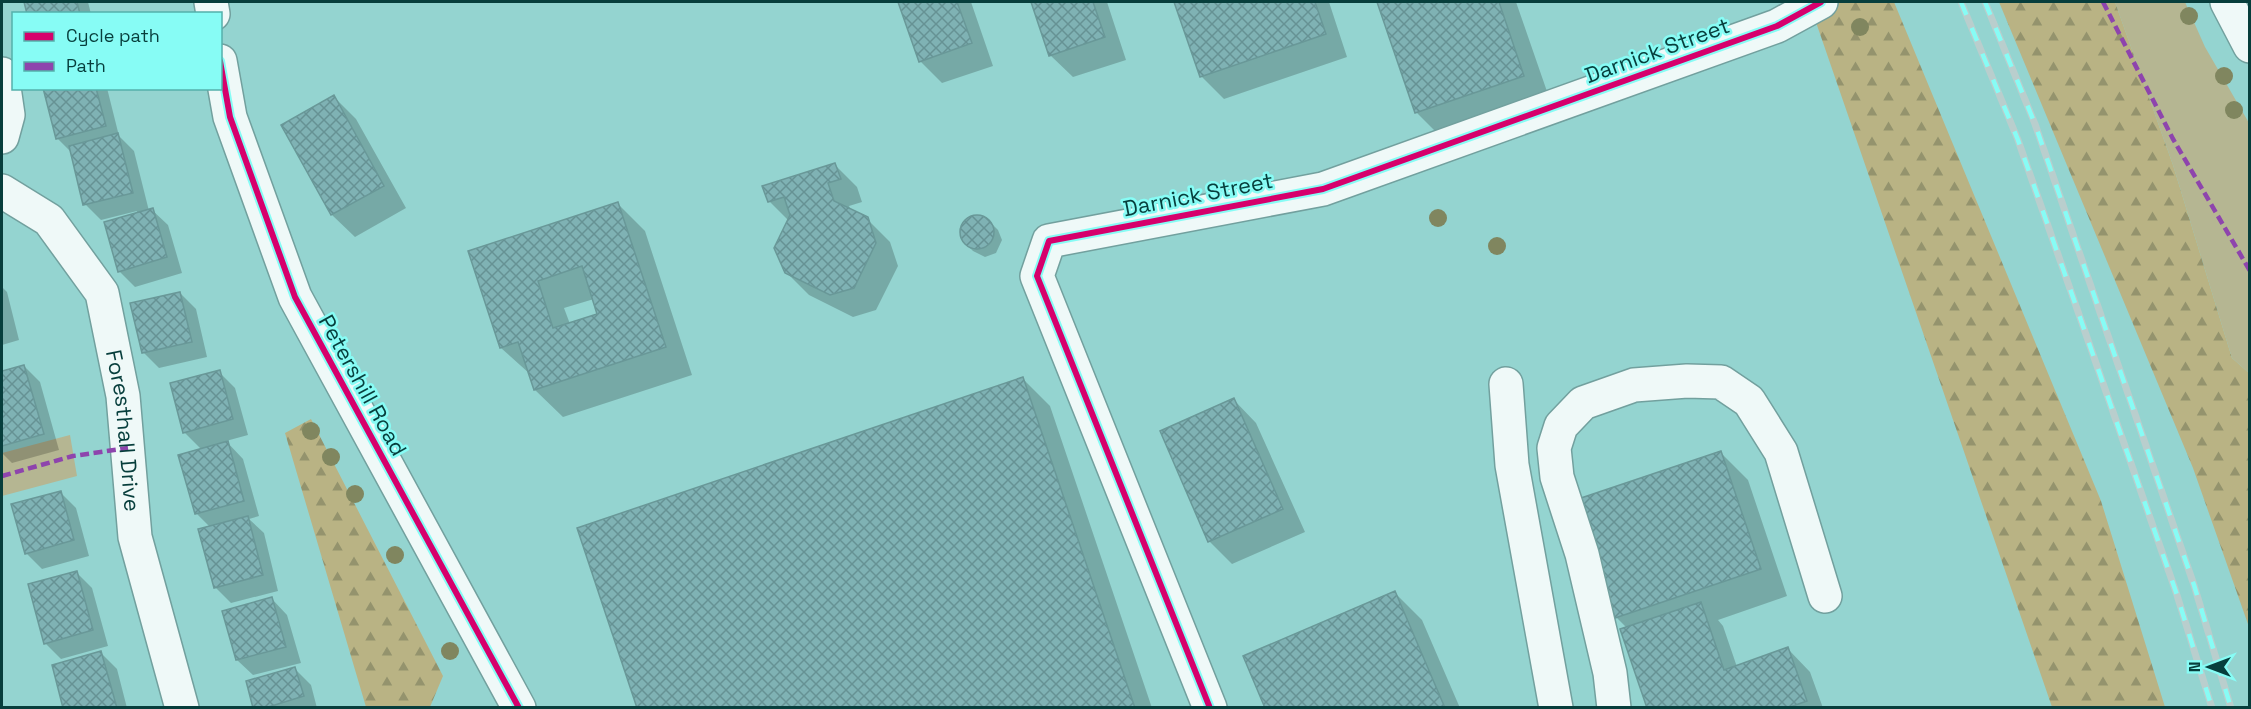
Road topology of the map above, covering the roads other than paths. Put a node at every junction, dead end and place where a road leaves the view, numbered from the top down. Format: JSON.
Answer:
{"nodes":[{"id":1,"x":1821,"y":2,"type":"edge"},
{"id":2,"x":2227,"y":2,"type":"edge"},
{"id":3,"x":2250,"y":46,"type":"edge"},
{"id":4,"x":222,"y":72,"type":"edge"},
{"id":5,"x":2,"y":74,"type":"edge"},
{"id":6,"x":2,"y":137,"type":"edge"},
{"id":7,"x":2,"y":191,"type":"edge"},
{"id":8,"x":1506,"y":384,"type":"dead end"},
{"id":9,"x":1825,"y":596,"type":"dead end"},
{"id":10,"x":182,"y":708,"type":"edge"},
{"id":11,"x":519,"y":708,"type":"edge"},
{"id":12,"x":1210,"y":708,"type":"edge"},
{"id":13,"x":1556,"y":708,"type":"edge"},
{"id":14,"x":1614,"y":708,"type":"edge"}],
"edges":[{"from":1,"to":12,"type":"street","name":"Darnick Street"},
{"from":2,"to":3,"type":"street"},
{"from":4,"to":11,"type":"street","name":"Petershill Road"},
{"from":5,"to":6,"type":"street"},
{"from":7,"to":10,"type":"street","name":"Foresthall Drive"},
{"from":8,"to":13,"type":"street"},
{"from":9,"to":14,"type":"street"}]}
